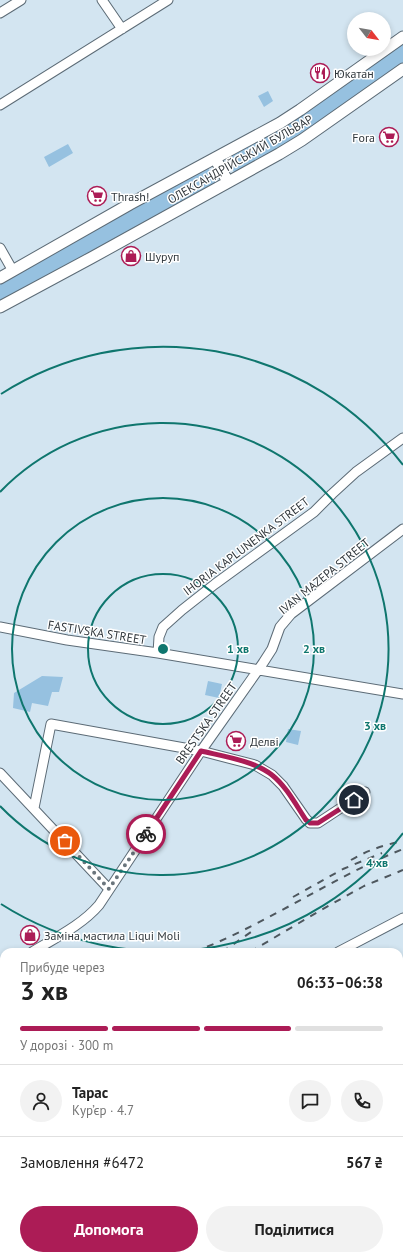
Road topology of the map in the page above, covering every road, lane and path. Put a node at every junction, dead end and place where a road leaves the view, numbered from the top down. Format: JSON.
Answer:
{"nodes":[{"id":1,"x":21,"y":0,"type":"edge"},
{"id":2,"x":102,"y":0,"type":"edge"},
{"id":3,"x":168,"y":0,"type":"edge"},
{"id":4,"x":0,"y":13,"type":"edge"},
{"id":5,"x":122,"y":29,"type":"junction"},
{"id":6,"x":403,"y":37,"type":"edge"},
{"id":7,"x":403,"y":69,"type":"edge"},
{"id":8,"x":0,"y":105,"type":"edge"},
{"id":9,"x":215,"y":158,"type":"junction"},
{"id":10,"x":228,"y":182,"type":"junction"},
{"id":11,"x":0,"y":248,"type":"edge"},
{"id":12,"x":13,"y":271,"type":"junction"},
{"id":13,"x":0,"y":278,"type":"edge"},
{"id":14,"x":0,"y":307,"type":"edge"},
{"id":15,"x":403,"y":438,"type":"edge"},
{"id":16,"x":403,"y":529,"type":"edge"},
{"id":17,"x":0,"y":627,"type":"edge"},
{"id":18,"x":158,"y":654,"type":"junction"},
{"id":19,"x":258,"y":671,"type":"junction"},
{"id":20,"x":403,"y":694,"type":"edge"},
{"id":21,"x":201,"y":751,"type":"junction"},
{"id":22,"x":0,"y":773,"type":"edge"},
{"id":23,"x":365,"y":792,"type":"dead end"},
{"id":24,"x":34,"y":808,"type":"junction"},
{"id":25,"x":109,"y":889,"type":"junction"},
{"id":26,"x":403,"y":918,"type":"edge"},
{"id":27,"x":39,"y":948,"type":"edge"},
{"id":28,"x":346,"y":948,"type":"edge"}],
"edges":[{"from":1,"to":4,"type":"street"},
{"from":2,"to":5,"type":"street"},
{"from":3,"to":5,"type":"street"},
{"from":5,"to":8,"type":"street"},
{"from":6,"to":9,"type":"main road","name":"ОЛЕКСАНДРІЙСЬКИЙ БУЛЬВАР"},
{"from":7,"to":10,"type":"main road","name":"ОЛЕКСАНДРІЙСЬКИЙ БУЛЬВАР"},
{"from":9,"to":10,"type":"main road"},
{"from":9,"to":12,"type":"main road","name":"ОЛЕКСАНДРІЙСЬКИЙ БУЛЬВАР"},
{"from":10,"to":14,"type":"main road","name":"ОЛЕКСАНДРІЙСЬКИЙ БУЛЬВАР"},
{"from":11,"to":12,"type":"street"},
{"from":12,"to":13,"type":"main road","name":"ОЛЕКСАНДРІЙСЬКИЙ БУЛЬВАР"},
{"from":15,"to":18,"type":"street","name":"IHORIA KAPLUNENKA STREET"},
{"from":16,"to":19,"type":"street","name":"IVAN MAZEPA STREET"},
{"from":17,"to":18,"type":"street","name":"FASTIVSKA STREET"},
{"from":18,"to":19,"type":"street","name":"FASTIVSKA STREET"},
{"from":19,"to":20,"type":"street","name":"FASTIVSKA STREET"},
{"from":19,"to":21,"type":"street","name":"BRESTSKA STREET"},
{"from":21,"to":23,"type":"street"},
{"from":21,"to":24,"type":"street"},
{"from":21,"to":25,"type":"street","name":"BRESTSKA STREET"},
{"from":22,"to":24,"type":"street"},
{"from":24,"to":25,"type":"street"},
{"from":25,"to":27,"type":"street","name":"BRESTSKA STREET"},
{"from":26,"to":28,"type":"street"}]}
